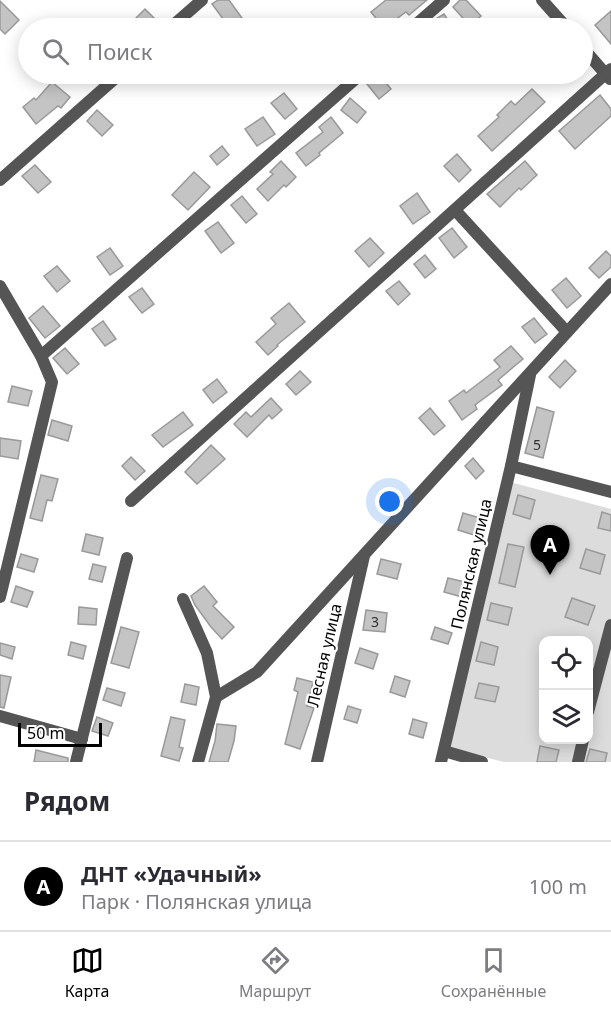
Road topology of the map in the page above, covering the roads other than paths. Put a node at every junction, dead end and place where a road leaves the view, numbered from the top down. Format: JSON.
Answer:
{"nodes":[{"id":1,"x":202,"y":0,"type":"edge"},
{"id":2,"x":444,"y":0,"type":"edge"},
{"id":3,"x":542,"y":0,"type":"edge"},
{"id":4,"x":181,"y":18,"type":"edge"},
{"id":5,"x":423,"y":18,"type":"edge"},
{"id":6,"x":558,"y":18,"type":"edge"},
{"id":7,"x":593,"y":57,"type":"edge"},
{"id":8,"x":609,"y":74,"type":"edge"},
{"id":9,"x":109,"y":84,"type":"edge"},
{"id":10,"x":350,"y":84,"type":"edge"},
{"id":11,"x":0,"y":180,"type":"edge"},
{"id":12,"x":455,"y":210,"type":"junction"},
{"id":13,"x":611,"y":284,"type":"edge"},
{"id":14,"x":0,"y":286,"type":"edge"},
{"id":15,"x":567,"y":332,"type":"junction"},
{"id":16,"x":41,"y":356,"type":"junction"},
{"id":17,"x":530,"y":373,"type":"junction"},
{"id":18,"x":511,"y":466,"type":"junction"},
{"id":19,"x":611,"y":492,"type":"edge"},
{"id":20,"x":131,"y":501,"type":"dead end"},
{"id":21,"x":364,"y":554,"type":"junction"},
{"id":22,"x":127,"y":558,"type":"dead end"},
{"id":23,"x":0,"y":597,"type":"edge"},
{"id":24,"x":183,"y":599,"type":"dead end"},
{"id":25,"x":611,"y":626,"type":"edge"},
{"id":26,"x":593,"y":693,"type":"edge"},
{"id":27,"x":216,"y":697,"type":"junction"},
{"id":28,"x":0,"y":716,"type":"edge"},
{"id":29,"x":82,"y":739,"type":"junction"},
{"id":30,"x":582,"y":744,"type":"edge"},
{"id":31,"x":442,"y":756,"type":"edge"},
{"id":32,"x":76,"y":762,"type":"edge"},
{"id":33,"x":198,"y":762,"type":"edge"},
{"id":34,"x":317,"y":762,"type":"edge"},
{"id":35,"x":482,"y":762,"type":"edge"},
{"id":36,"x":578,"y":762,"type":"edge"}],
"edges":[{"from":1,"to":4,"type":"street"},
{"from":2,"to":5,"type":"street"},
{"from":3,"to":6,"type":"street"},
{"from":7,"to":8,"type":"street"},
{"from":8,"to":12,"type":"street"},
{"from":9,"to":11,"type":"street"},
{"from":10,"to":16,"type":"street"},
{"from":12,"to":15,"type":"street"},
{"from":12,"to":20,"type":"street"},
{"from":13,"to":15,"type":"street"},
{"from":14,"to":16,"type":"street"},
{"from":15,"to":17,"type":"street"},
{"from":16,"to":23,"type":"street"},
{"from":17,"to":18,"type":"street","name":"Полянская улица"},
{"from":17,"to":21,"type":"street"},
{"from":18,"to":19,"type":"street"},
{"from":18,"to":31,"type":"street","name":"Полянская улица"},
{"from":21,"to":27,"type":"street"},
{"from":21,"to":34,"type":"street","name":"Лесная улица"},
{"from":22,"to":29,"type":"street"},
{"from":24,"to":27,"type":"street"},
{"from":25,"to":26,"type":"street"},
{"from":27,"to":33,"type":"street"},
{"from":28,"to":29,"type":"street"},
{"from":29,"to":32,"type":"street"},
{"from":30,"to":36,"type":"street"},
{"from":31,"to":35,"type":"street"}]}
